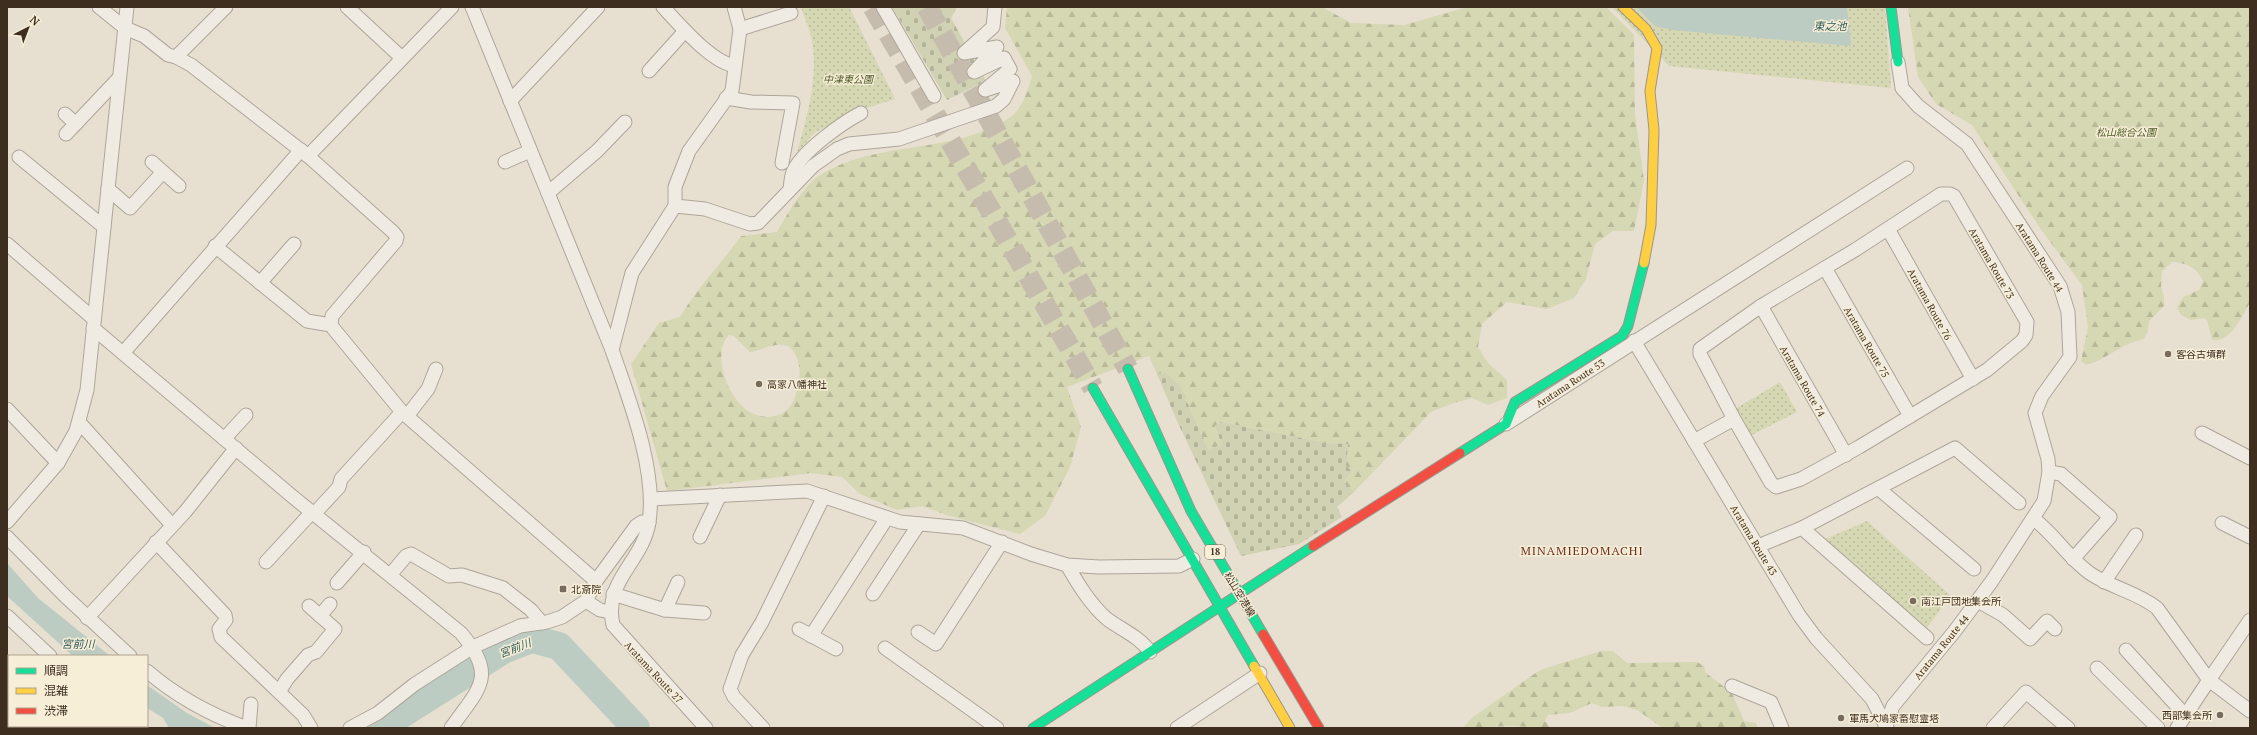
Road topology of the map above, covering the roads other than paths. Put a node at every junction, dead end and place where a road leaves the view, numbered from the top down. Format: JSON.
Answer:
{"nodes":[{"id":1,"x":99,"y":7,"type":"edge"},
{"id":2,"x":127,"y":7,"type":"edge"},
{"id":3,"x":226,"y":7,"type":"edge"},
{"id":4,"x":346,"y":7,"type":"edge"},
{"id":5,"x":472,"y":7,"type":"edge"},
{"id":6,"x":598,"y":7,"type":"edge"},
{"id":7,"x":663,"y":7,"type":"edge"},
{"id":8,"x":734,"y":7,"type":"edge"},
{"id":9,"x":883,"y":7,"type":"edge"},
{"id":10,"x":995,"y":7,"type":"edge"},
{"id":11,"x":1623,"y":7,"type":"edge"},
{"id":12,"x":1891,"y":7,"type":"edge"},
{"id":13,"x":448,"y":8,"type":"edge"},
{"id":14,"x":791,"y":13,"type":"dead end"},
{"id":15,"x":125,"y":28,"type":"junction"},
{"id":16,"x":740,"y":29,"type":"junction"},
{"id":17,"x":685,"y":31,"type":"junction"},
{"id":18,"x":176,"y":57,"type":"junction"},
{"id":19,"x":402,"y":58,"type":"junction"},
{"id":20,"x":1898,"y":62,"type":"joint"},
{"id":21,"x":735,"y":66,"type":"junction"},
{"id":22,"x":649,"y":72,"type":"dead end"},
{"id":23,"x":119,"y":78,"type":"junction"},
{"id":24,"x":934,"y":96,"type":"dead end"},
{"id":25,"x":726,"y":98,"type":"junction"},
{"id":26,"x":510,"y":101,"type":"junction"},
{"id":27,"x":861,"y":113,"type":"dead end"},
{"id":28,"x":65,"y":114,"type":"dead end"},
{"id":29,"x":624,"y":122,"type":"dead end"},
{"id":30,"x":76,"y":124,"type":"junction"},
{"id":31,"x":66,"y":134,"type":"dead end"},
{"id":32,"x":530,"y":151,"type":"junction"},
{"id":33,"x":304,"y":153,"type":"junction"},
{"id":34,"x":19,"y":157,"type":"dead end"},
{"id":35,"x":152,"y":162,"type":"dead end"},
{"id":36,"x":505,"y":162,"type":"dead end"},
{"id":37,"x":782,"y":163,"type":"dead end"},
{"id":38,"x":1907,"y":168,"type":"dead end"},
{"id":39,"x":163,"y":172,"type":"junction"},
{"id":40,"x":179,"y":186,"type":"dead end"},
{"id":41,"x":790,"y":188,"type":"junction"},
{"id":42,"x":108,"y":189,"type":"junction"},
{"id":43,"x":548,"y":193,"type":"junction"},
{"id":44,"x":675,"y":206,"type":"junction"},
{"id":45,"x":104,"y":227,"type":"junction"},
{"id":46,"x":1888,"y":229,"type":"junction"},
{"id":47,"x":7,"y":244,"type":"edge"},
{"id":48,"x":294,"y":244,"type":"dead end"},
{"id":49,"x":215,"y":246,"type":"junction"},
{"id":50,"x":1825,"y":268,"type":"junction"},
{"id":51,"x":260,"y":283,"type":"junction"},
{"id":52,"x":1761,"y":306,"type":"junction"},
{"id":53,"x":94,"y":323,"type":"junction"},
{"id":54,"x":331,"y":325,"type":"junction"},
{"id":55,"x":1634,"y":341,"type":"junction"},
{"id":56,"x":612,"y":350,"type":"junction"},
{"id":57,"x":123,"y":353,"type":"junction"},
{"id":58,"x":1128,"y":369,"type":"tunnel mouth"},
{"id":59,"x":436,"y":370,"type":"dead end"},
{"id":60,"x":1972,"y":379,"type":"junction"},
{"id":61,"x":1093,"y":388,"type":"tunnel mouth"},
{"id":62,"x":7,"y":409,"type":"edge"},
{"id":63,"x":404,"y":414,"type":"junction"},
{"id":64,"x":246,"y":415,"type":"dead end"},
{"id":65,"x":1910,"y":416,"type":"junction"},
{"id":66,"x":1734,"y":419,"type":"junction"},
{"id":67,"x":79,"y":422,"type":"junction"},
{"id":68,"x":1506,"y":424,"type":"junction"},
{"id":69,"x":2202,"y":433,"type":"dead end"},
{"id":70,"x":224,"y":439,"type":"junction"},
{"id":71,"x":1694,"y":441,"type":"junction"},
{"id":72,"x":236,"y":448,"type":"junction"},
{"id":73,"x":1846,"y":455,"type":"junction"},
{"id":74,"x":2250,"y":458,"type":"edge"},
{"id":75,"x":58,"y":463,"type":"junction"},
{"id":76,"x":2049,"y":472,"type":"junction"},
{"id":77,"x":1879,"y":489,"type":"junction"},
{"id":78,"x":720,"y":494,"type":"junction"},
{"id":79,"x":824,"y":496,"type":"junction"},
{"id":80,"x":651,"y":499,"type":"junction"},
{"id":81,"x":2019,"y":503,"type":"dead end"},
{"id":82,"x":313,"y":513,"type":"junction"},
{"id":83,"x":887,"y":518,"type":"junction"},
{"id":84,"x":2034,"y":519,"type":"junction"},
{"id":85,"x":7,"y":522,"type":"edge"},
{"id":86,"x":649,"y":523,"type":"junction"},
{"id":87,"x":2222,"y":523,"type":"dead end"},
{"id":88,"x":919,"y":524,"type":"junction"},
{"id":89,"x":172,"y":525,"type":"junction"},
{"id":90,"x":1802,"y":528,"type":"junction"},
{"id":91,"x":2136,"y":535,"type":"dead end"},
{"id":92,"x":7,"y":537,"type":"edge"},
{"id":93,"x":700,"y":537,"type":"dead end"},
{"id":94,"x":2250,"y":537,"type":"edge"},
{"id":95,"x":156,"y":542,"type":"junction"},
{"id":96,"x":1002,"y":542,"type":"junction"},
{"id":97,"x":1758,"y":546,"type":"junction"},
{"id":98,"x":364,"y":552,"type":"junction"},
{"id":99,"x":1193,"y":559,"type":"junction"},
{"id":100,"x":2072,"y":559,"type":"junction"},
{"id":101,"x":266,"y":562,"type":"dead end"},
{"id":102,"x":1067,"y":565,"type":"junction"},
{"id":103,"x":1974,"y":569,"type":"dead end"},
{"id":104,"x":392,"y":574,"type":"junction"},
{"id":105,"x":596,"y":581,"type":"junction"},
{"id":106,"x":678,"y":582,"type":"dead end"},
{"id":107,"x":2104,"y":582,"type":"junction"},
{"id":108,"x":337,"y":584,"type":"dead end"},
{"id":109,"x":613,"y":594,"type":"junction"},
{"id":110,"x":873,"y":594,"type":"dead end"},
{"id":111,"x":1240,"y":595,"type":"junction"},
{"id":112,"x":586,"y":601,"type":"junction"},
{"id":113,"x":1978,"y":601,"type":"junction"},
{"id":114,"x":330,"y":604,"type":"dead end"},
{"id":115,"x":309,"y":606,"type":"dead end"},
{"id":116,"x":1221,"y":607,"type":"junction"},
{"id":117,"x":665,"y":610,"type":"junction"},
{"id":118,"x":610,"y":612,"type":"junction"},
{"id":119,"x":704,"y":613,"type":"dead end"},
{"id":120,"x":7,"y":616,"type":"edge"},
{"id":121,"x":320,"y":616,"type":"junction"},
{"id":122,"x":87,"y":618,"type":"junction"},
{"id":123,"x":2250,"y":620,"type":"edge"},
{"id":124,"x":542,"y":623,"type":"junction"},
{"id":125,"x":799,"y":629,"type":"dead end"},
{"id":126,"x":2055,"y":629,"type":"dead end"},
{"id":127,"x":918,"y":632,"type":"dead end"},
{"id":128,"x":810,"y":636,"type":"junction"},
{"id":129,"x":1927,"y":638,"type":"dead end"},
{"id":130,"x":885,"y":648,"type":"dead end"},
{"id":131,"x":474,"y":649,"type":"junction"},
{"id":132,"x":836,"y":649,"type":"dead end"},
{"id":133,"x":2126,"y":650,"type":"dead end"},
{"id":134,"x":1150,"y":652,"type":"junction"},
{"id":135,"x":49,"y":655,"type":"edge"},
{"id":136,"x":129,"y":655,"type":"edge"},
{"id":137,"x":2098,"y":668,"type":"dead end"},
{"id":138,"x":148,"y":672,"type":"edge"},
{"id":139,"x":1260,"y":673,"type":"junction"},
{"id":140,"x":2209,"y":680,"type":"junction"},
{"id":141,"x":1732,"y":686,"type":"dead end"},
{"id":142,"x":279,"y":692,"type":"junction"},
{"id":143,"x":251,"y":704,"type":"dead end"},
{"id":144,"x":1308,"y":710,"type":"junction"},
{"id":145,"x":2250,"y":711,"type":"edge"},
{"id":146,"x":2186,"y":715,"type":"junction"},
{"id":147,"x":1049,"y":724,"type":"edge"},
{"id":148,"x":1286,"y":726,"type":"edge"},
{"id":149,"x":248,"y":728,"type":"edge"},
{"id":150,"x":312,"y":728,"type":"edge"},
{"id":151,"x":350,"y":728,"type":"edge"},
{"id":152,"x":451,"y":728,"type":"edge"},
{"id":153,"x":706,"y":728,"type":"edge"},
{"id":154,"x":763,"y":728,"type":"edge"},
{"id":155,"x":997,"y":728,"type":"edge"},
{"id":156,"x":1033,"y":728,"type":"edge"},
{"id":157,"x":1177,"y":728,"type":"edge"},
{"id":158,"x":1319,"y":728,"type":"edge"},
{"id":159,"x":1782,"y":728,"type":"edge"},
{"id":160,"x":1886,"y":728,"type":"edge"},
{"id":161,"x":1993,"y":728,"type":"edge"},
{"id":162,"x":2068,"y":728,"type":"edge"},
{"id":163,"x":2158,"y":728,"type":"edge"},
{"id":164,"x":2178,"y":728,"type":"edge"}],
"edges":[{"from":1,"to":15,"type":"street"},
{"from":2,"to":15,"type":"street"},
{"from":3,"to":18,"type":"street"},
{"from":4,"to":19,"type":"street"},
{"from":5,"to":26,"type":"street"},
{"from":6,"to":26,"type":"street"},
{"from":7,"to":17,"type":"street"},
{"from":8,"to":16,"type":"street"},
{"from":9,"to":24,"type":"street"},
{"from":10,"to":41,"type":"street"},
{"from":11,"to":68,"type":"street"},
{"from":12,"to":20,"type":"street","name":"Aratama Route 44"},
{"from":13,"to":19,"type":"street"},
{"from":14,"to":16,"type":"street"},
{"from":15,"to":18,"type":"street"},
{"from":15,"to":23,"type":"street"},
{"from":16,"to":21,"type":"street"},
{"from":17,"to":21,"type":"street"},
{"from":17,"to":22,"type":"street"},
{"from":18,"to":33,"type":"street"},
{"from":19,"to":33,"type":"street"},
{"from":20,"to":76,"type":"street","name":"Aratama Route 44"},
{"from":21,"to":25,"type":"street"},
{"from":23,"to":30,"type":"street"},
{"from":23,"to":42,"type":"street"},
{"from":25,"to":37,"type":"street"},
{"from":25,"to":44,"type":"street"},
{"from":26,"to":32,"type":"street"},
{"from":27,"to":41,"type":"street"},
{"from":28,"to":30,"type":"street"},
{"from":29,"to":43,"type":"street"},
{"from":30,"to":31,"type":"street"},
{"from":32,"to":36,"type":"street"},
{"from":32,"to":43,"type":"street"},
{"from":33,"to":49,"type":"street"},
{"from":33,"to":54,"type":"street"},
{"from":34,"to":45,"type":"street"},
{"from":35,"to":39,"type":"street"},
{"from":38,"to":55,"type":"street","name":"Aratama Route 53"},
{"from":39,"to":40,"type":"street"},
{"from":39,"to":42,"type":"street"},
{"from":41,"to":44,"type":"street"},
{"from":42,"to":45,"type":"street"},
{"from":43,"to":56,"type":"street"},
{"from":44,"to":56,"type":"street"},
{"from":45,"to":53,"type":"street"},
{"from":46,"to":50,"type":"street","name":"Aratama Route 73"},
{"from":46,"to":60,"type":"street","name":"Aratama Route 76"},
{"from":46,"to":60,"type":"street","name":"Aratama Route 73"},
{"from":47,"to":53,"type":"street"},
{"from":48,"to":51,"type":"street"},
{"from":49,"to":51,"type":"street"},
{"from":49,"to":57,"type":"street"},
{"from":50,"to":52,"type":"street","name":"Aratama Route 73"},
{"from":50,"to":65,"type":"street","name":"Aratama Route 75"},
{"from":51,"to":54,"type":"street"},
{"from":52,"to":66,"type":"street","name":"Aratama Route 73"},
{"from":52,"to":73,"type":"street","name":"Aratama Route 74"},
{"from":53,"to":57,"type":"street"},
{"from":53,"to":67,"type":"street"},
{"from":54,"to":63,"type":"street"},
{"from":55,"to":68,"type":"street","name":"Aratama Route 53"},
{"from":55,"to":71,"type":"street","name":"Aratama Route 43"},
{"from":56,"to":80,"type":"street"},
{"from":57,"to":70,"type":"street"},
{"from":58,"to":111,"type":"street","name":"松山空港線","number":"18"},
{"from":59,"to":63,"type":"street"},
{"from":60,"to":65,"type":"street","name":"Aratama Route 73"},
{"from":61,"to":99,"type":"street","number":"18"},
{"from":62,"to":75,"type":"street"},
{"from":63,"to":82,"type":"street"},
{"from":63,"to":105,"type":"street"},
{"from":64,"to":70,"type":"street"},
{"from":65,"to":73,"type":"street","name":"Aratama Route 73"},
{"from":66,"to":71,"type":"street"},
{"from":66,"to":73,"type":"street","name":"Aratama Route 73"},
{"from":67,"to":75,"type":"street"},
{"from":67,"to":89,"type":"street"},
{"from":68,"to":111,"type":"street"},
{"from":69,"to":74,"type":"street"},
{"from":70,"to":72,"type":"street"},
{"from":71,"to":97,"type":"street","name":"Aratama Route 43"},
{"from":72,"to":82,"type":"street"},
{"from":72,"to":89,"type":"street"},
{"from":75,"to":85,"type":"street"},
{"from":76,"to":84,"type":"street","name":"Aratama Route 44"},
{"from":76,"to":100,"type":"street"},
{"from":77,"to":81,"type":"street"},
{"from":77,"to":90,"type":"street"},
{"from":77,"to":103,"type":"street"},
{"from":78,"to":79,"type":"street"},
{"from":78,"to":80,"type":"street"},
{"from":78,"to":93,"type":"street"},
{"from":79,"to":83,"type":"street"},
{"from":79,"to":154,"type":"street"},
{"from":80,"to":86,"type":"street"},
{"from":82,"to":98,"type":"street"},
{"from":82,"to":101,"type":"street"},
{"from":83,"to":88,"type":"street"},
{"from":83,"to":128,"type":"street"},
{"from":84,"to":100,"type":"street"},
{"from":84,"to":113,"type":"street","name":"Aratama Route 44"},
{"from":86,"to":105,"type":"street"},
{"from":86,"to":109,"type":"street"},
{"from":87,"to":94,"type":"street"},
{"from":88,"to":96,"type":"street"},
{"from":88,"to":110,"type":"street"},
{"from":89,"to":95,"type":"street"},
{"from":90,"to":97,"type":"street"},
{"from":90,"to":129,"type":"street"},
{"from":91,"to":107,"type":"street"},
{"from":92,"to":122,"type":"street"},
{"from":95,"to":122,"type":"street"},
{"from":95,"to":142,"type":"street"},
{"from":96,"to":102,"type":"street"},
{"from":96,"to":127,"type":"street"},
{"from":97,"to":160,"type":"street","name":"Aratama Route 43"},
{"from":98,"to":104,"type":"street"},
{"from":98,"to":108,"type":"street"},
{"from":99,"to":102,"type":"street"},
{"from":99,"to":116,"type":"street","number":"18"},
{"from":100,"to":107,"type":"street"},
{"from":102,"to":134,"type":"street"},
{"from":104,"to":124,"type":"street"},
{"from":104,"to":131,"type":"street"},
{"from":105,"to":112,"type":"street"},
{"from":106,"to":117,"type":"street"},
{"from":107,"to":140,"type":"street"},
{"from":109,"to":117,"type":"street"},
{"from":109,"to":118,"type":"street"},
{"from":111,"to":116,"type":"street"},
{"from":111,"to":144,"type":"street","name":"松山空港線","number":"18"},
{"from":112,"to":118,"type":"street"},
{"from":112,"to":124,"type":"street"},
{"from":113,"to":126,"type":"street"},
{"from":113,"to":160,"type":"street","name":"Aratama Route 44"},
{"from":114,"to":121,"type":"street"},
{"from":115,"to":121,"type":"street"},
{"from":116,"to":134,"type":"street"},
{"from":116,"to":139,"type":"street","number":"18"},
{"from":117,"to":119,"type":"street"},
{"from":118,"to":153,"type":"street","name":"Aratama Route 27"},
{"from":120,"to":135,"type":"street"},
{"from":121,"to":142,"type":"street"},
{"from":122,"to":136,"type":"street"},
{"from":123,"to":140,"type":"street"},
{"from":124,"to":131,"type":"street"},
{"from":125,"to":128,"type":"street"},
{"from":128,"to":132,"type":"street"},
{"from":130,"to":155,"type":"street"},
{"from":131,"to":151,"type":"street"},
{"from":131,"to":152,"type":"street"},
{"from":133,"to":146,"type":"street"},
{"from":134,"to":147,"type":"street"},
{"from":137,"to":163,"type":"street"},
{"from":138,"to":149,"type":"street"},
{"from":139,"to":148,"type":"street","number":"18"},
{"from":139,"to":157,"type":"street"},
{"from":140,"to":145,"type":"street"},
{"from":140,"to":146,"type":"street"},
{"from":141,"to":159,"type":"street"},
{"from":142,"to":150,"type":"street"},
{"from":143,"to":149,"type":"street"},
{"from":144,"to":148,"type":"street"},
{"from":144,"to":158,"type":"street","name":"松山空港線","number":"18"},
{"from":146,"to":164,"type":"street"},
{"from":147,"to":156,"type":"street"},
{"from":161,"to":162,"type":"street"}]}
